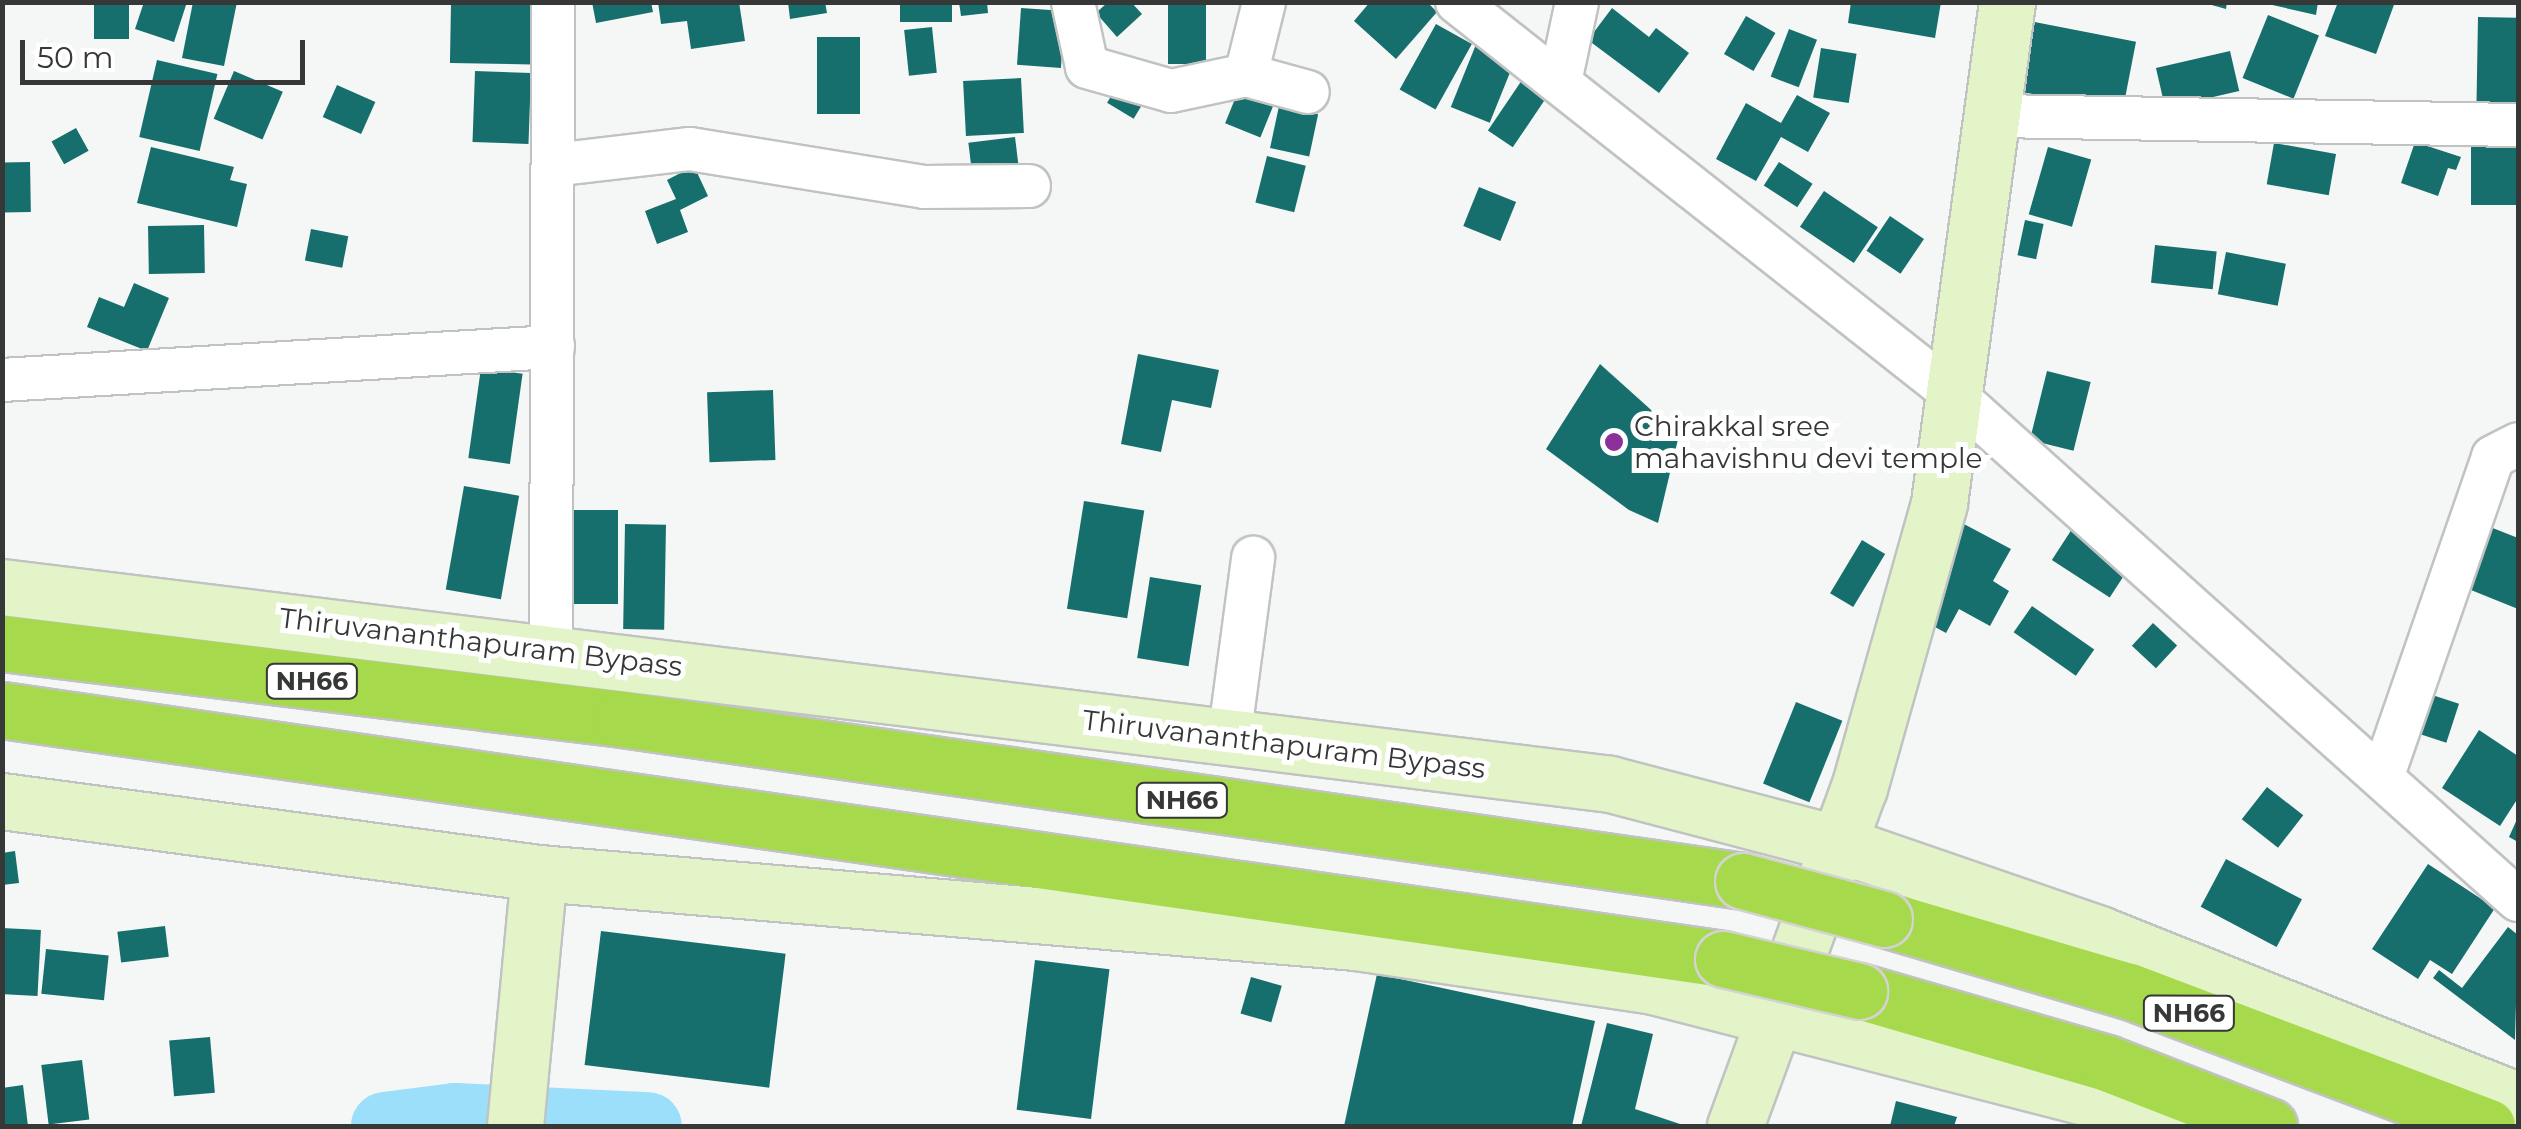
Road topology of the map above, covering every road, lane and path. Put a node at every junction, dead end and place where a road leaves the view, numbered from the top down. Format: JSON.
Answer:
{"nodes":[{"id":1,"x":553,"y":2,"type":"edge"},
{"id":2,"x":1073,"y":2,"type":"edge"},
{"id":3,"x":1264,"y":2,"type":"edge"},
{"id":4,"x":1457,"y":2,"type":"edge"},
{"id":5,"x":1576,"y":2,"type":"edge"},
{"id":6,"x":2008,"y":2,"type":"edge"},
{"id":7,"x":1246,"y":75,"type":"junction"},
{"id":8,"x":1560,"y":82,"type":"junction"},
{"id":9,"x":1308,"y":92,"type":"dead end"},
{"id":10,"x":1996,"y":116,"type":"junction"},
{"id":11,"x":2518,"y":125,"type":"edge"},
{"id":12,"x":553,"y":166,"type":"junction"},
{"id":13,"x":1029,"y":186,"type":"dead end"},
{"id":14,"x":553,"y":346,"type":"junction"},
{"id":15,"x":2,"y":380,"type":"edge"},
{"id":16,"x":1951,"y":392,"type":"junction"},
{"id":17,"x":2518,"y":444,"type":"edge"},
{"id":18,"x":1253,"y":558,"type":"dead end"},
{"id":19,"x":2,"y":587,"type":"edge"},
{"id":20,"x":2,"y":643,"type":"edge"},
{"id":21,"x":551,"y":650,"type":"junction"},
{"id":22,"x":2,"y":710,"type":"edge"},
{"id":23,"x":1229,"y":739,"type":"junction"},
{"id":24,"x":2382,"y":775,"type":"junction"},
{"id":25,"x":2,"y":801,"type":"edge"},
{"id":26,"x":1838,"y":844,"type":"junction"},
{"id":27,"x":539,"y":872,"type":"junction"},
{"id":28,"x":2518,"y":900,"type":"edge"},
{"id":29,"x":1778,"y":1015,"type":"junction"},
{"id":30,"x":2518,"y":1101,"type":"edge"},
{"id":31,"x":516,"y":1110,"type":"edge"},
{"id":32,"x":1735,"y":1126,"type":"edge"},
{"id":33,"x":2162,"y":1126,"type":"edge"},
{"id":34,"x":2269,"y":1126,"type":"edge"},
{"id":35,"x":2486,"y":1126,"type":"edge"}],
"edges":[{"from":1,"to":12,"type":"street"},
{"from":2,"to":7,"type":"street"},
{"from":3,"to":7,"type":"street"},
{"from":4,"to":8,"type":"street"},
{"from":5,"to":8,"type":"street"},
{"from":6,"to":10,"type":"street"},
{"from":7,"to":9,"type":"street"},
{"from":8,"to":16,"type":"street"},
{"from":10,"to":11,"type":"street"},
{"from":10,"to":16,"type":"street"},
{"from":12,"to":13,"type":"street"},
{"from":12,"to":14,"type":"street"},
{"from":14,"to":15,"type":"street"},
{"from":14,"to":21,"type":"street"},
{"from":16,"to":24,"type":"street"},
{"from":16,"to":26,"type":"street"},
{"from":17,"to":24,"type":"street"},
{"from":18,"to":23,"type":"street"},
{"from":19,"to":21,"type":"street","name":"Thiruvananthapuram Bypass"},
{"from":20,"to":35,"type":"highway","number":"NH66","bridge":true},
{"from":21,"to":23,"type":"street","name":"Thiruvananthapuram Bypass"},
{"from":22,"to":34,"type":"highway","number":"NH66","bridge":true},
{"from":23,"to":26,"type":"street","name":"Thiruvananthapuram Bypass"},
{"from":24,"to":28,"type":"street"},
{"from":25,"to":27,"type":"street"},
{"from":26,"to":29,"type":"street"},
{"from":26,"to":30,"type":"street","name":"Thiruvananthapuram Bypass"},
{"from":27,"to":29,"type":"street"},
{"from":27,"to":31,"type":"street"},
{"from":29,"to":32,"type":"street"},
{"from":29,"to":33,"type":"street"}]}
